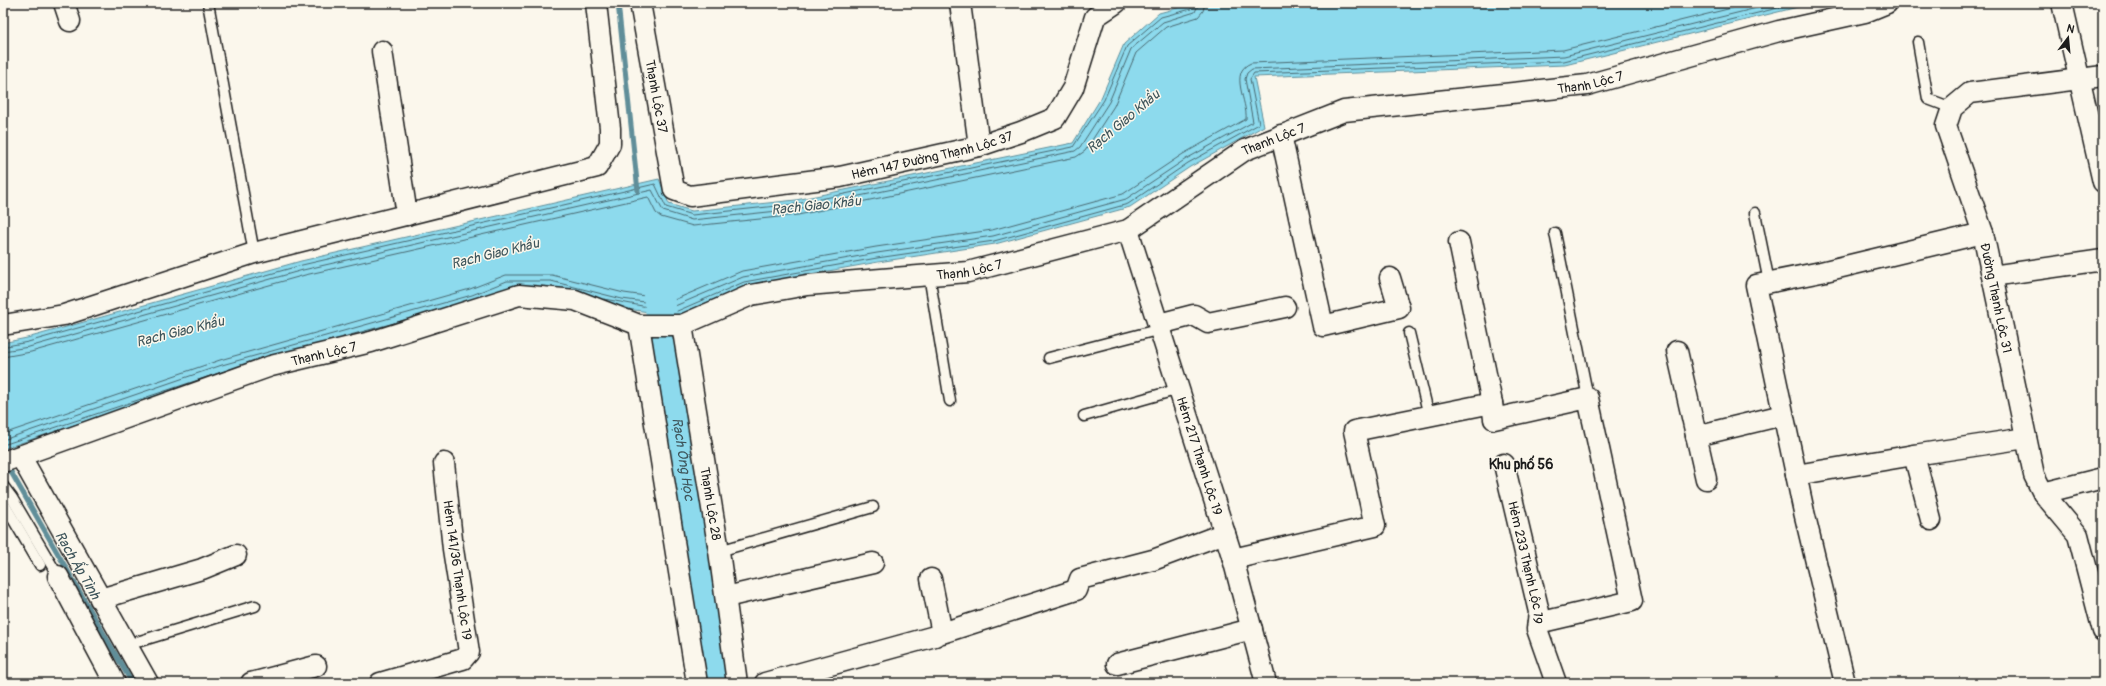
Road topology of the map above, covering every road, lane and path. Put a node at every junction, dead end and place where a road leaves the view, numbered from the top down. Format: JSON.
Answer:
{"nodes":[{"id":1,"x":64,"y":3,"type":"edge"},
{"id":2,"x":208,"y":3,"type":"edge"},
{"id":3,"x":596,"y":3,"type":"edge"},
{"id":4,"x":640,"y":3,"type":"edge"},
{"id":5,"x":960,"y":3,"type":"edge"},
{"id":6,"x":1087,"y":3,"type":"edge"},
{"id":7,"x":1116,"y":3,"type":"edge"},
{"id":8,"x":1887,"y":3,"type":"edge"},
{"id":9,"x":2062,"y":3,"type":"edge"},
{"id":10,"x":70,"y":21,"type":"dead end"},
{"id":11,"x":1091,"y":30,"type":"junction"},
{"id":12,"x":1918,"y":42,"type":"dead end"},
{"id":13,"x":382,"y":51,"type":"dead end"},
{"id":14,"x":2103,"y":76,"type":"edge"},
{"id":15,"x":2080,"y":80,"type":"junction"},
{"id":16,"x":1952,"y":108,"type":"junction"},
{"id":17,"x":1281,"y":135,"type":"junction"},
{"id":18,"x":979,"y":146,"type":"junction"},
{"id":19,"x":2103,"y":182,"type":"edge"},
{"id":20,"x":674,"y":190,"type":"joint"},
{"id":21,"x":1755,"y":213,"type":"dead end"},
{"id":22,"x":407,"y":215,"type":"junction"},
{"id":23,"x":1128,"y":230,"type":"junction"},
{"id":24,"x":1983,"y":232,"type":"junction"},
{"id":25,"x":1555,"y":233,"type":"dead end"},
{"id":26,"x":1459,"y":242,"type":"dead end"},
{"id":27,"x":254,"y":253,"type":"junction"},
{"id":28,"x":2103,"y":260,"type":"edge"},
{"id":29,"x":929,"y":275,"type":"junction"},
{"id":30,"x":1992,"y":276,"type":"junction"},
{"id":31,"x":1390,"y":278,"type":"dead end"},
{"id":32,"x":1769,"y":282,"type":"junction"},
{"id":33,"x":1285,"y":307,"type":"dead end"},
{"id":34,"x":3,"y":325,"type":"edge"},
{"id":35,"x":639,"y":325,"type":"junction"},
{"id":36,"x":682,"y":325,"type":"junction"},
{"id":37,"x":1162,"y":325,"type":"junction"},
{"id":38,"x":1409,"y":333,"type":"dead end"},
{"id":39,"x":1677,"y":351,"type":"dead end"},
{"id":40,"x":1049,"y":358,"type":"dead end"},
{"id":41,"x":1179,"y":389,"type":"junction"},
{"id":42,"x":1588,"y":398,"type":"junction"},
{"id":43,"x":950,"y":401,"type":"dead end"},
{"id":44,"x":1492,"y":403,"type":"junction"},
{"id":45,"x":1784,"y":415,"type":"junction"},
{"id":46,"x":1084,"y":416,"type":"dead end"},
{"id":47,"x":1429,"y":416,"type":"junction"},
{"id":48,"x":1696,"y":436,"type":"junction"},
{"id":49,"x":2026,"y":438,"type":"junction"},
{"id":50,"x":1914,"y":455,"type":"junction"},
{"id":51,"x":12,"y":459,"type":"edge"},
{"id":52,"x":444,"y":463,"type":"dead end"},
{"id":53,"x":1504,"y":464,"type":"dead end"},
{"id":54,"x":1796,"y":475,"type":"junction"},
{"id":55,"x":2103,"y":478,"type":"edge"},
{"id":56,"x":1706,"y":479,"type":"dead end"},
{"id":57,"x":3,"y":486,"type":"edge"},
{"id":58,"x":2043,"y":493,"type":"junction"},
{"id":59,"x":3,"y":502,"type":"edge"},
{"id":60,"x":873,"y":506,"type":"dead end"},
{"id":61,"x":1931,"y":520,"type":"dead end"},
{"id":62,"x":1225,"y":533,"type":"junction"},
{"id":63,"x":719,"y":550,"type":"junction"},
{"id":64,"x":236,"y":555,"type":"dead end"},
{"id":65,"x":1233,"y":560,"type":"junction"},
{"id":66,"x":874,"y":563,"type":"dead end"},
{"id":67,"x":40,"y":565,"type":"dead end"},
{"id":68,"x":58,"y":576,"type":"joint"},
{"id":69,"x":931,"y":579,"type":"dead end"},
{"id":70,"x":726,"y":597,"type":"junction"},
{"id":71,"x":100,"y":599,"type":"junction"},
{"id":72,"x":255,"y":606,"type":"dead end"},
{"id":73,"x":1538,"y":623,"type":"junction"},
{"id":74,"x":1252,"y":629,"type":"junction"},
{"id":75,"x":2103,"y":631,"type":"edge"},
{"id":76,"x":935,"y":636,"type":"dead end"},
{"id":77,"x":127,"y":645,"type":"junction"},
{"id":78,"x":1117,"y":664,"type":"dead end"},
{"id":79,"x":316,"y":666,"type":"dead end"},
{"id":80,"x":115,"y":683,"type":"edge"},
{"id":81,"x":148,"y":683,"type":"edge"},
{"id":82,"x":252,"y":683,"type":"edge"},
{"id":83,"x":380,"y":683,"type":"edge"},
{"id":84,"x":697,"y":683,"type":"edge"},
{"id":85,"x":737,"y":683,"type":"edge"},
{"id":86,"x":765,"y":683,"type":"edge"},
{"id":87,"x":1266,"y":683,"type":"edge"},
{"id":88,"x":1555,"y":683,"type":"edge"},
{"id":89,"x":1845,"y":683,"type":"edge"}],
"edges":[{"from":1,"to":10,"type":"street"},
{"from":2,"to":27,"type":"lane"},
{"from":3,"to":22,"type":"street"},
{"from":4,"to":20,"type":"street","name":"Thạnh Lộc 37"},
{"from":5,"to":18,"type":"street"},
{"from":6,"to":11,"type":"street"},
{"from":7,"to":11,"type":"street","name":"Hẻm 147 Đường Thạnh Lộc 37"},
{"from":8,"to":17,"type":"street","name":"Thạnh Lộc 7"},
{"from":9,"to":15,"type":"street"},
{"from":11,"to":18,"type":"street","name":"Hẻm 147 Đường Thạnh Lộc 37"},
{"from":12,"to":16,"type":"lane"},
{"from":13,"to":22,"type":"street"},
{"from":14,"to":15,"type":"street"},
{"from":15,"to":16,"type":"street"},
{"from":15,"to":19,"type":"street"},
{"from":16,"to":24,"type":"street","name":"Đường Thạnh Lộc 31"},
{"from":17,"to":23,"type":"street","name":"Thạnh Lộc 7"},
{"from":17,"to":31,"type":"street"},
{"from":18,"to":20,"type":"street","name":"Hẻm 147 Đường Thạnh Lộc 37"},
{"from":21,"to":32,"type":"lane"},
{"from":22,"to":27,"type":"street"},
{"from":23,"to":29,"type":"street","name":"Thạnh Lộc 7"},
{"from":23,"to":37,"type":"street","name":"Hẻm 217 Thạnh Lộc 19"},
{"from":24,"to":30,"type":"street","name":"Đường Thạnh Lộc 31"},
{"from":24,"to":32,"type":"street"},
{"from":25,"to":42,"type":"lane"},
{"from":26,"to":44,"type":"street"},
{"from":27,"to":34,"type":"street"},
{"from":28,"to":30,"type":"street"},
{"from":29,"to":36,"type":"street","name":"Thạnh Lộc 7"},
{"from":29,"to":43,"type":"lane"},
{"from":30,"to":49,"type":"street","name":"Đường Thạnh Lộc 31"},
{"from":32,"to":45,"type":"street"},
{"from":33,"to":37,"type":"street"},
{"from":35,"to":36,"type":"street"},
{"from":35,"to":51,"type":"street","name":"Thạnh Lộc 7"},
{"from":35,"to":84,"type":"street"},
{"from":36,"to":63,"type":"street","name":"Thạnh Lộc 28"},
{"from":37,"to":40,"type":"lane"},
{"from":37,"to":41,"type":"street","name":"Hẻm 217 Thạnh Lộc 19"},
{"from":38,"to":47,"type":"lane"},
{"from":39,"to":48,"type":"street"},
{"from":41,"to":46,"type":"lane"},
{"from":41,"to":62,"type":"street","name":"Hẻm 217 Thạnh Lộc 19"},
{"from":42,"to":44,"type":"street"},
{"from":42,"to":73,"type":"street"},
{"from":44,"to":47,"type":"street"},
{"from":45,"to":48,"type":"street"},
{"from":45,"to":54,"type":"street"},
{"from":47,"to":65,"type":"street"},
{"from":48,"to":56,"type":"street"},
{"from":49,"to":50,"type":"street"},
{"from":49,"to":58,"type":"street","name":"Đường Thạnh Lộc 31"},
{"from":50,"to":54,"type":"street"},
{"from":50,"to":61,"type":"street"},
{"from":51,"to":71,"type":"street"},
{"from":52,"to":83,"type":"street","name":"Hẻm 141/36 Thạnh Lộc 19"},
{"from":53,"to":73,"type":"street","name":"Hẻm 233 Thạnh Lộc 19"},
{"from":54,"to":89,"type":"street"},
{"from":55,"to":58,"type":"street"},
{"from":57,"to":68,"type":"lane"},
{"from":58,"to":75,"type":"street","name":"Đường Thạnh Lộc 31"},
{"from":59,"to":67,"type":"lane"},
{"from":60,"to":63,"type":"lane"},
{"from":62,"to":65,"type":"street","name":"Hẻm 217 Thạnh Lộc 19"},
{"from":62,"to":69,"type":"street"},
{"from":63,"to":70,"type":"street","name":"Thạnh Lộc 28"},
{"from":64,"to":71,"type":"street"},
{"from":65,"to":74,"type":"street","name":"Hẻm 217 Thạnh Lộc 19"},
{"from":66,"to":70,"type":"street"},
{"from":68,"to":80,"type":"street"},
{"from":70,"to":85,"type":"street","name":"Thạnh Lộc 28"},
{"from":71,"to":77,"type":"street"},
{"from":72,"to":77,"type":"lane"},
{"from":73,"to":88,"type":"street","name":"Hẻm 233 Thạnh Lộc 19"},
{"from":74,"to":78,"type":"street"},
{"from":74,"to":87,"type":"street","name":"Hẻm 217 Thạnh Lộc 19"},
{"from":76,"to":86,"type":"street"},
{"from":77,"to":81,"type":"street"},
{"from":79,"to":82,"type":"street"}]}
